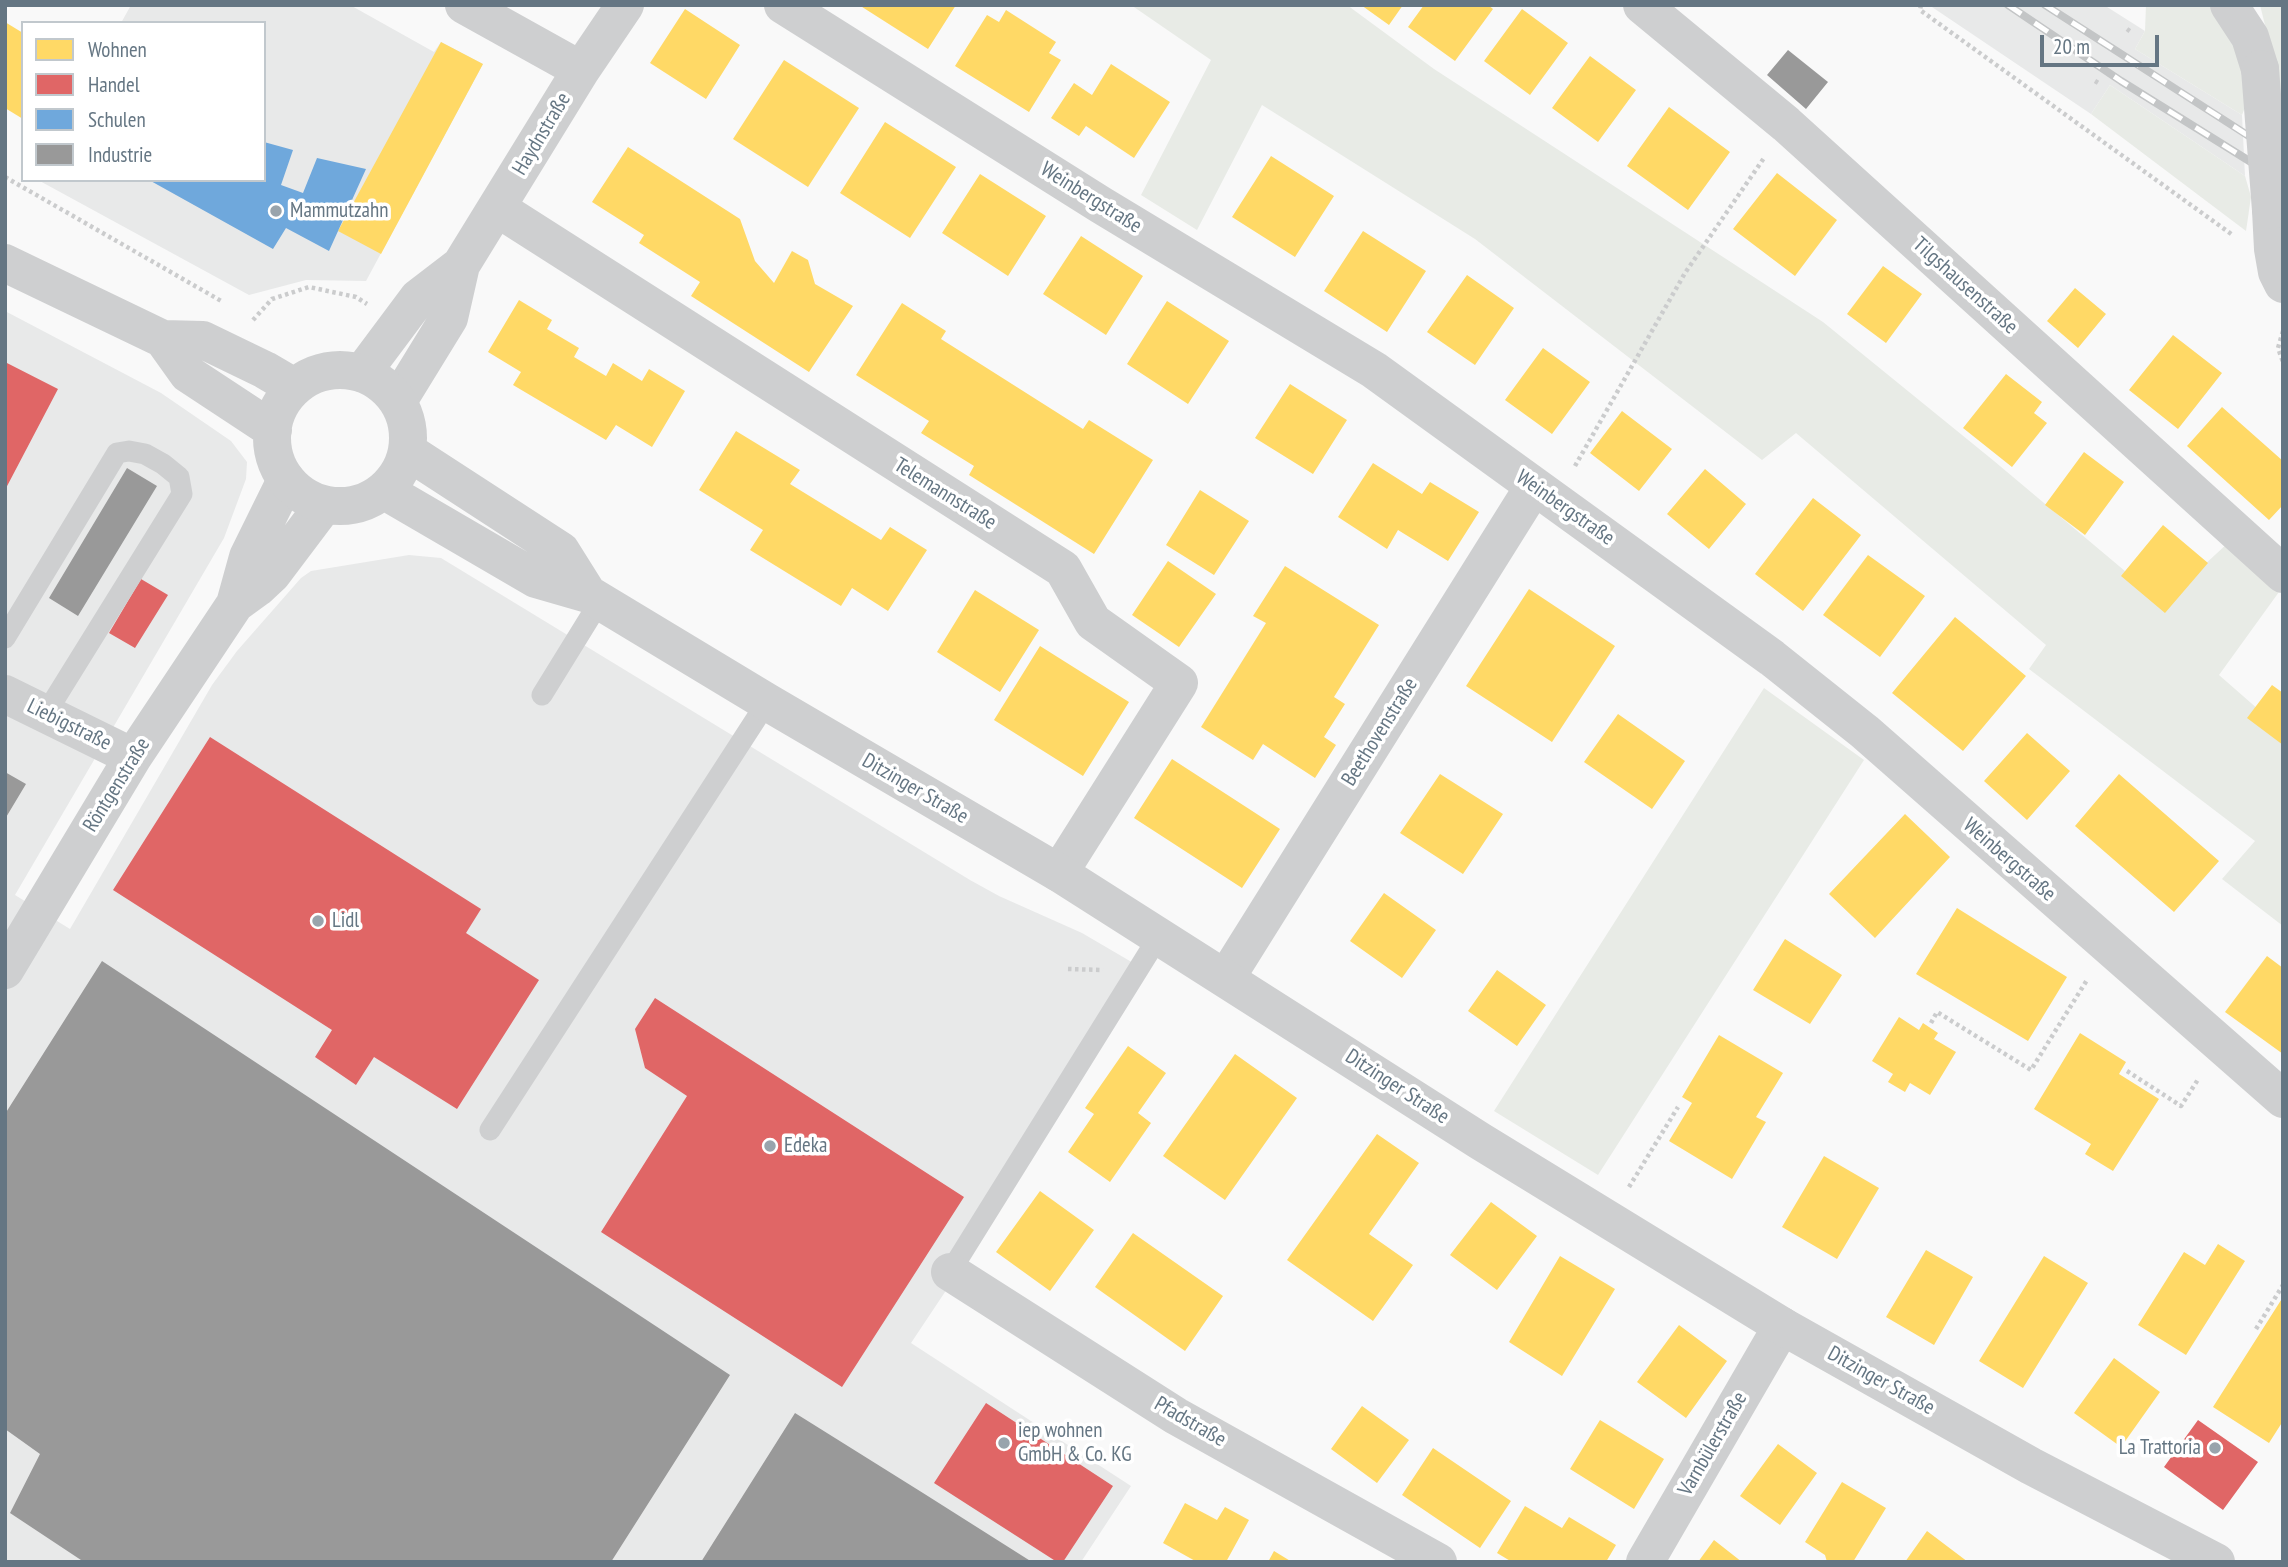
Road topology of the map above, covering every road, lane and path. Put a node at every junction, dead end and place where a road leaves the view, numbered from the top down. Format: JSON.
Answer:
{"nodes":[{"id":1,"x":464,"y":5,"type":"edge"},
{"id":2,"x":625,"y":5,"type":"edge"},
{"id":3,"x":783,"y":5,"type":"edge"},
{"id":4,"x":1642,"y":5,"type":"edge"},
{"id":5,"x":1921,"y":5,"type":"edge"},
{"id":6,"x":2229,"y":5,"type":"edge"},
{"id":7,"x":581,"y":70,"type":"junction"},
{"id":8,"x":1786,"y":124,"type":"junction"},
{"id":9,"x":5,"y":177,"type":"edge"},
{"id":10,"x":497,"y":208,"type":"junction"},
{"id":11,"x":5,"y":263,"type":"edge"},
{"id":12,"x":461,"y":265,"type":"junction"},
{"id":13,"x":2279,"y":270,"type":"edge"},
{"id":14,"x":229,"y":306,"type":"dead end"},
{"id":15,"x":397,"y":325,"type":"junction"},
{"id":16,"x":2283,"y":331,"type":"edge"},
{"id":17,"x":163,"y":339,"type":"junction"},
{"id":18,"x":238,"y":357,"type":"junction"},
{"id":19,"x":2283,"y":362,"type":"edge"},
{"id":20,"x":362,"y":373,"type":"junction"},
{"id":21,"x":294,"y":387,"type":"junction"},
{"id":22,"x":398,"y":401,"type":"junction"},
{"id":23,"x":272,"y":430,"type":"junction"},
{"id":24,"x":407,"y":451,"type":"junction"},
{"id":25,"x":286,"y":480,"type":"junction"},
{"id":26,"x":385,"y":491,"type":"junction"},
{"id":27,"x":1544,"y":493,"type":"junction"},
{"id":28,"x":324,"y":505,"type":"junction"},
{"id":29,"x":2283,"y":574,"type":"edge"},
{"id":30,"x":594,"y":597,"type":"junction"},
{"id":31,"x":235,"y":604,"type":"junction"},
{"id":32,"x":5,"y":638,"type":"edge"},
{"id":33,"x":5,"y":694,"type":"edge"},
{"id":34,"x":542,"y":695,"type":"dead end"},
{"id":35,"x":767,"y":702,"type":"junction"},
{"id":36,"x":46,"y":713,"type":"junction"},
{"id":37,"x":133,"y":757,"type":"junction"},
{"id":38,"x":1059,"y":873,"type":"junction"},
{"id":39,"x":1159,"y":936,"type":"junction"},
{"id":40,"x":2108,"y":947,"type":"junction"},
{"id":41,"x":5,"y":970,"type":"edge"},
{"id":42,"x":1226,"y":978,"type":"junction"},
{"id":43,"x":1931,"y":1023,"type":"dead end"},
{"id":44,"x":2221,"y":1045,"type":"junction"},
{"id":45,"x":2127,"y":1071,"type":"dead end"},
{"id":46,"x":2283,"y":1099,"type":"edge"},
{"id":47,"x":1678,"y":1108,"type":"dead end"},
{"id":48,"x":490,"y":1130,"type":"dead end"},
{"id":49,"x":1608,"y":1220,"type":"junction"},
{"id":50,"x":950,"y":1272,"type":"joint"},
{"id":51,"x":2283,"y":1285,"type":"edge"},
{"id":52,"x":1782,"y":1326,"type":"junction"},
{"id":53,"x":2256,"y":1329,"type":"dead end"},
{"id":54,"x":1438,"y":1562,"type":"edge"},
{"id":55,"x":1645,"y":1562,"type":"edge"},
{"id":56,"x":2216,"y":1562,"type":"edge"}],
"edges":[{"from":1,"to":7,"type":"street"},
{"from":2,"to":7,"type":"street","name":"Haydnstraße"},
{"from":3,"to":27,"type":"street","name":"Weinbergstraße"},
{"from":4,"to":8,"type":"street","name":"Tilgshausenstraße"},
{"from":5,"to":13,"type":"path"},
{"from":6,"to":13,"type":"street","bridge":true},
{"from":7,"to":10,"type":"street","name":"Haydnstraße"},
{"from":8,"to":27,"type":"path"},
{"from":8,"to":29,"type":"street","name":"Tilgshausenstraße"},
{"from":9,"to":14,"type":"path"},
{"from":10,"to":12,"type":"street","name":"Haydnstraße"},
{"from":10,"to":38,"type":"street","name":"Telemannstraße"},
{"from":11,"to":17,"type":"street"},
{"from":12,"to":15,"type":"street","name":"Haydnstraße"},
{"from":12,"to":22,"type":"street","name":"Haydnstraße"},
{"from":15,"to":18,"type":"path"},
{"from":15,"to":20,"type":"street","name":"Haydnstraße"},
{"from":16,"to":19,"type":"path"},
{"from":17,"to":18,"type":"street"},
{"from":17,"to":23,"type":"street"},
{"from":18,"to":21,"type":"street"},
{"from":20,"to":21,"type":"street"},
{"from":20,"to":22,"type":"street"},
{"from":21,"to":23,"type":"street"},
{"from":22,"to":24,"type":"street"},
{"from":23,"to":25,"type":"street"},
{"from":24,"to":26,"type":"street"},
{"from":24,"to":30,"type":"street","name":"Ditzinger Straße"},
{"from":25,"to":28,"type":"street"},
{"from":25,"to":31,"type":"street","name":"Röntgenstraße"},
{"from":26,"to":28,"type":"street"},
{"from":26,"to":30,"type":"street","name":"Ditzinger Straße"},
{"from":27,"to":40,"type":"street","name":"Weinbergstraße"},
{"from":27,"to":42,"type":"street","name":"Beethovenstraße"},
{"from":28,"to":31,"type":"street","name":"Röntgenstraße"},
{"from":30,"to":34,"type":"lane"},
{"from":30,"to":35,"type":"street","name":"Ditzinger Straße"},
{"from":31,"to":37,"type":"street","name":"Röntgenstraße"},
{"from":32,"to":36,"type":"lane"},
{"from":33,"to":36,"type":"street","name":"Liebigstraße"},
{"from":35,"to":38,"type":"street","name":"Ditzinger Straße"},
{"from":35,"to":48,"type":"lane"},
{"from":36,"to":37,"type":"street","name":"Liebigstraße"},
{"from":37,"to":41,"type":"street","name":"Röntgenstraße"},
{"from":38,"to":39,"type":"street","name":"Ditzinger Straße"},
{"from":39,"to":42,"type":"street","name":"Ditzinger Straße"},
{"from":39,"to":50,"type":"lane"},
{"from":40,"to":43,"type":"path"},
{"from":40,"to":44,"type":"street","name":"Weinbergstraße"},
{"from":42,"to":49,"type":"street","name":"Ditzinger Straße"},
{"from":44,"to":45,"type":"path"},
{"from":44,"to":46,"type":"street","name":"Weinbergstraße"},
{"from":47,"to":49,"type":"path"},
{"from":49,"to":52,"type":"street","name":"Ditzinger Straße"},
{"from":50,"to":54,"type":"street","name":"Pfadstraße"},
{"from":51,"to":53,"type":"path"},
{"from":52,"to":55,"type":"street","name":"Varnbülerstraße"},
{"from":52,"to":56,"type":"street","name":"Ditzinger Straße"}]}
